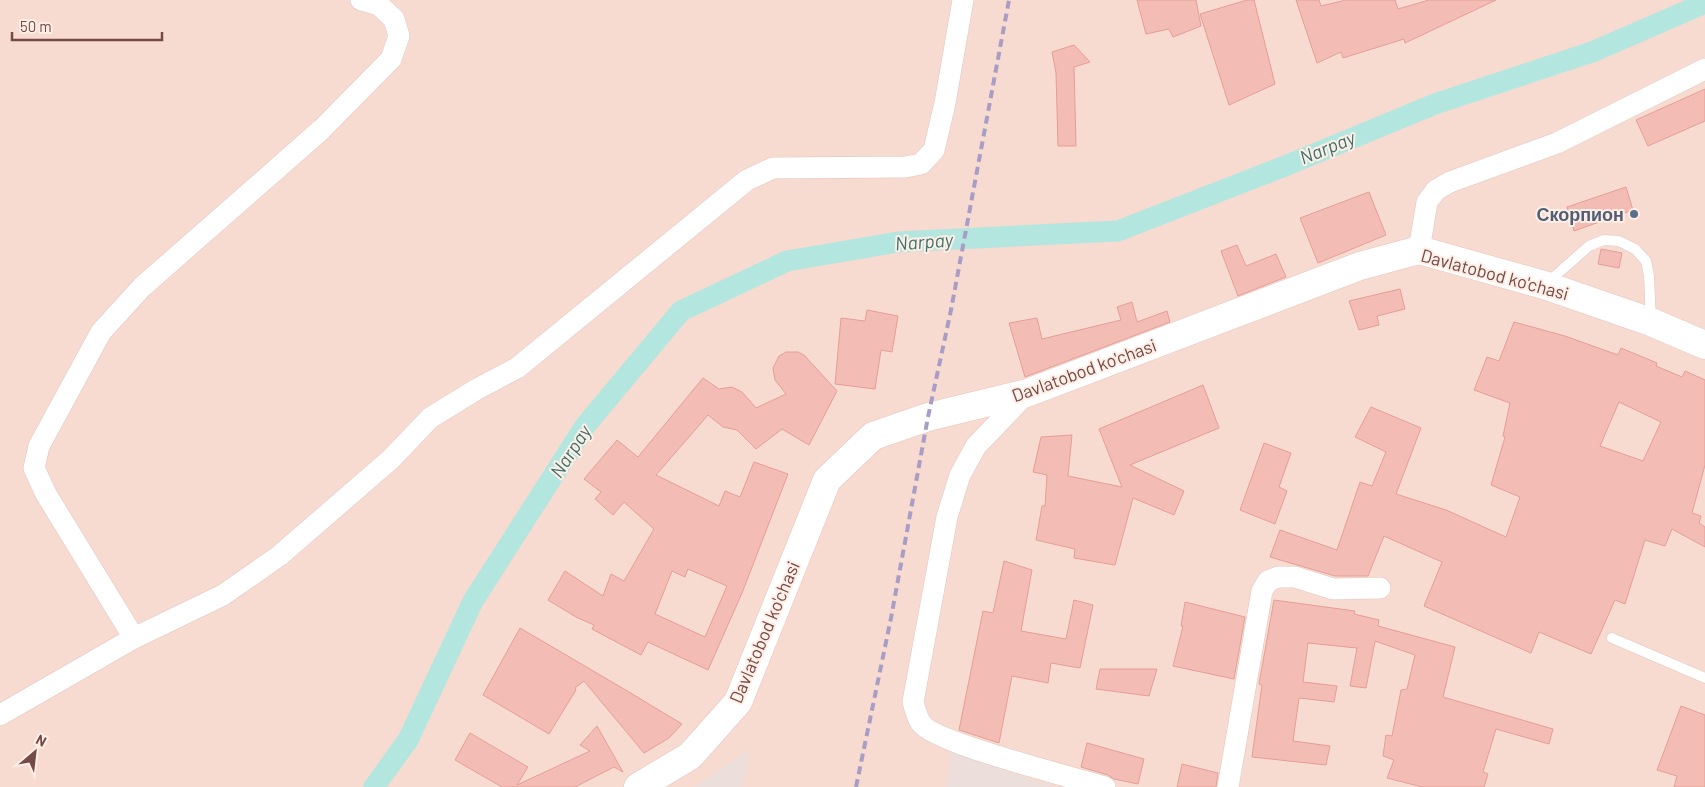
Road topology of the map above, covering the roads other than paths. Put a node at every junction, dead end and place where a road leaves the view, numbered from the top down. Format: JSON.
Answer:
{"nodes":[{"id":1,"x":361,"y":0,"type":"edge"},
{"id":2,"x":963,"y":0,"type":"edge"},
{"id":3,"x":1705,"y":69,"type":"edge"},
{"id":4,"x":1419,"y":250,"type":"junction"},
{"id":5,"x":1544,"y":285,"type":"junction"},
{"id":6,"x":1652,"y":322,"type":"junction"},
{"id":7,"x":1705,"y":345,"type":"edge"},
{"id":8,"x":1027,"y":393,"type":"junction"},
{"id":9,"x":1380,"y":588,"type":"dead end"},
{"id":10,"x":134,"y":638,"type":"junction"},
{"id":11,"x":1612,"y":638,"type":"dead end"},
{"id":12,"x":1705,"y":678,"type":"edge"},
{"id":13,"x":0,"y":715,"type":"edge"},
{"id":14,"x":638,"y":787,"type":"edge"},
{"id":15,"x":1105,"y":787,"type":"edge"},
{"id":16,"x":1228,"y":787,"type":"edge"}],
"edges":[{"from":1,"to":10,"type":"street"},
{"from":2,"to":10,"type":"street"},
{"from":3,"to":4,"type":"street"},
{"from":4,"to":5,"type":"street","name":"Davlatobod ko'chasi"},
{"from":4,"to":8,"type":"street","name":"Davlatobod ko'chasi"},
{"from":5,"to":6,"type":"street","name":"Davlatobod ko'chasi"},
{"from":5,"to":6,"type":"lane"},
{"from":6,"to":7,"type":"street","name":"Davlatobod ko'chasi"},
{"from":8,"to":14,"type":"street","name":"Davlatobod ko'chasi"},
{"from":8,"to":15,"type":"street"},
{"from":9,"to":16,"type":"street"},
{"from":10,"to":13,"type":"street"},
{"from":11,"to":12,"type":"lane"}]}
